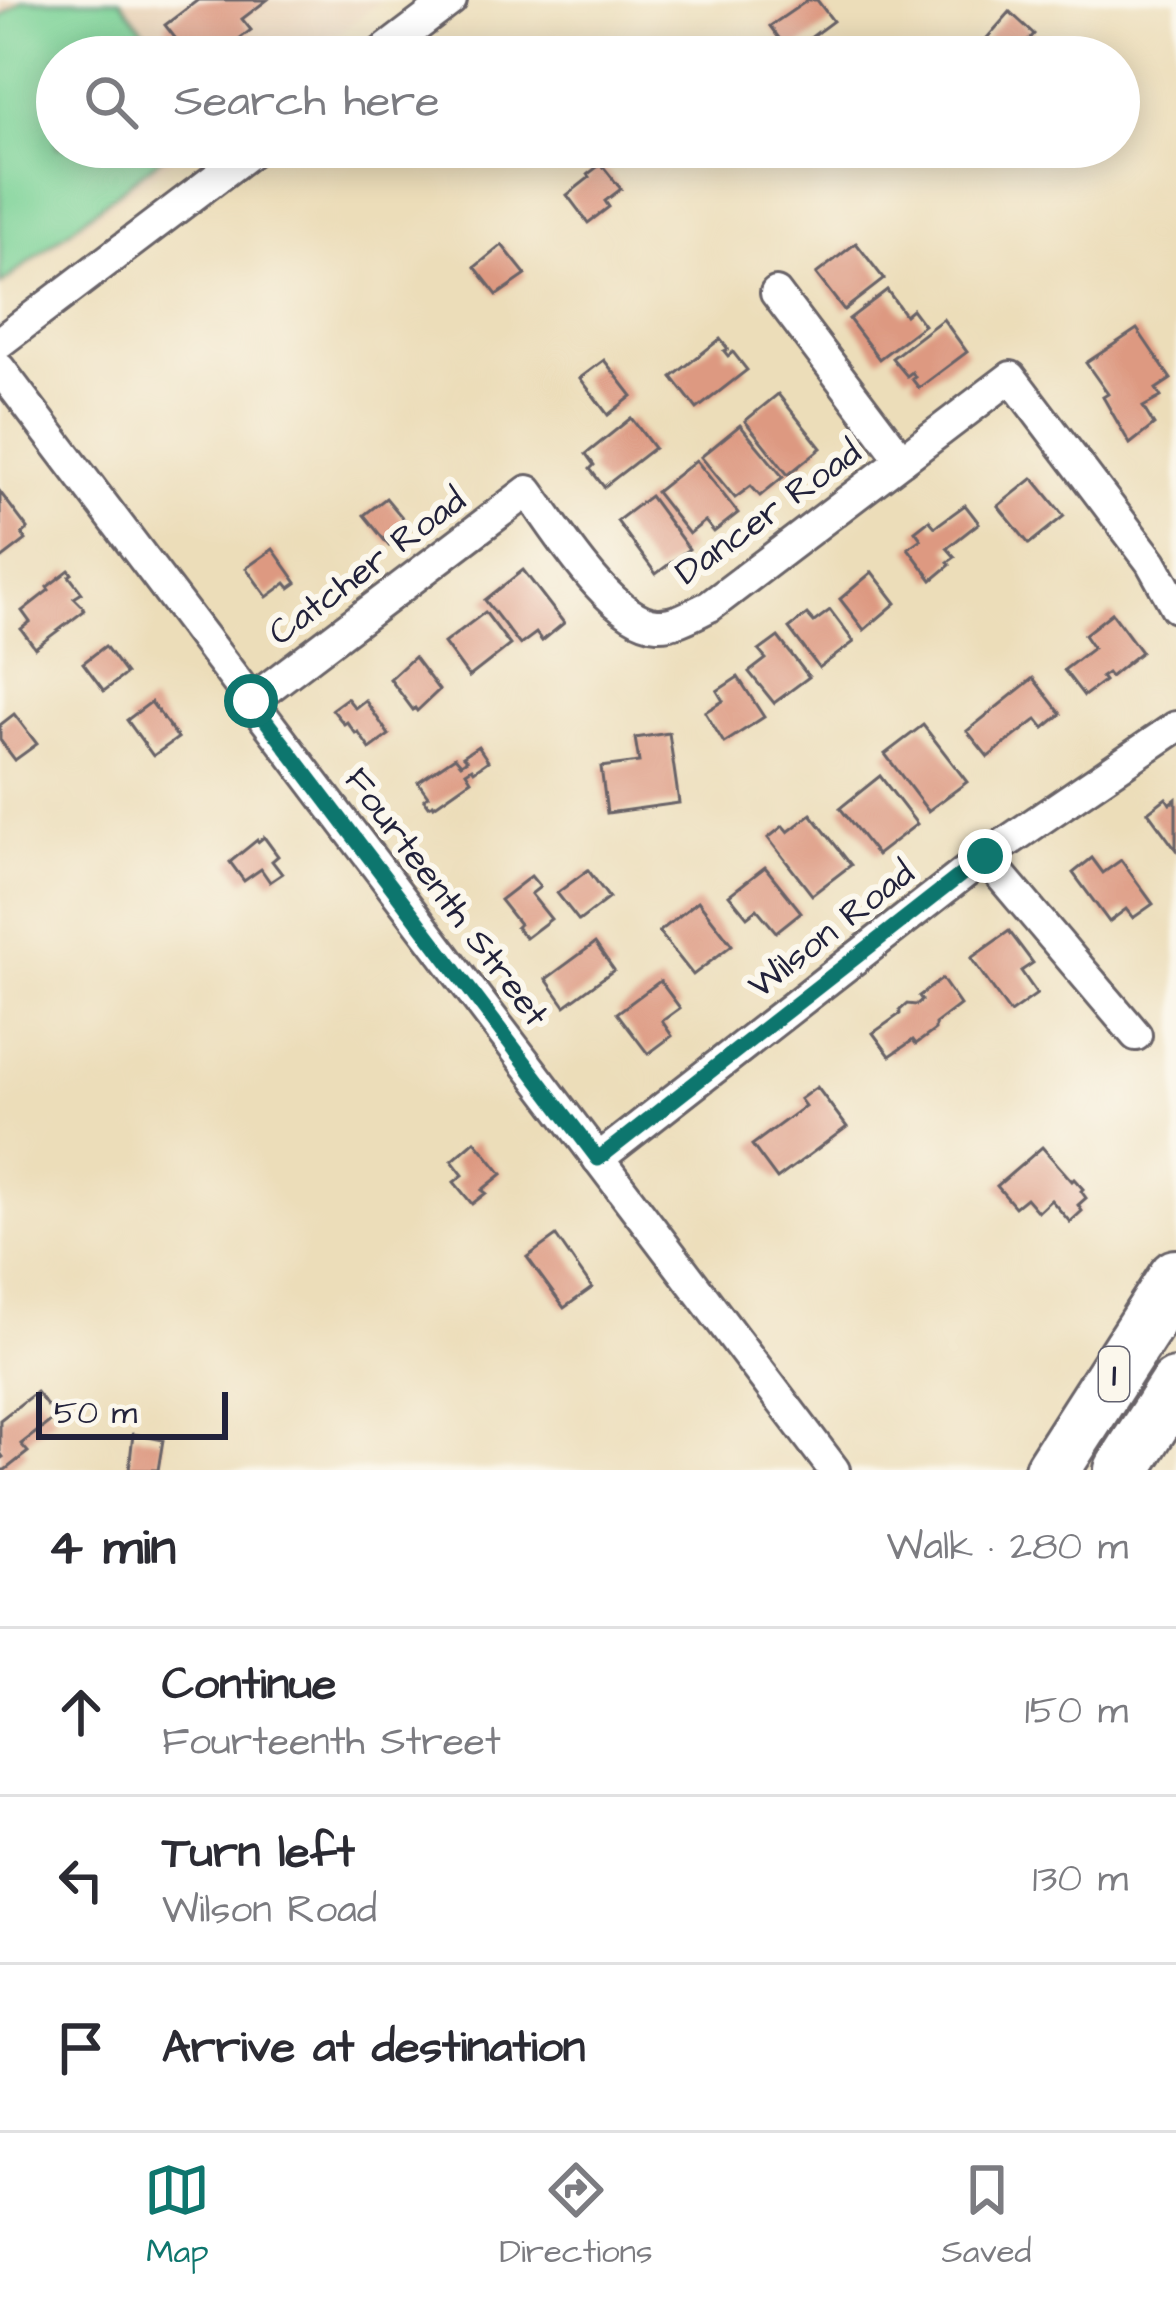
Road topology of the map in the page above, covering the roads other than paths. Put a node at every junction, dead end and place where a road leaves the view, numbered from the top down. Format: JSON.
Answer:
{"nodes":[{"id":1,"x":452,"y":0,"type":"edge"},
{"id":2,"x":404,"y":36,"type":"edge"},
{"id":3,"x":229,"y":168,"type":"edge"},
{"id":4,"x":776,"y":293,"type":"dead end"},
{"id":5,"x":0,"y":342,"type":"edge"},
{"id":6,"x":0,"y":369,"type":"edge"},
{"id":7,"x":902,"y":460,"type":"junction"},
{"id":8,"x":528,"y":491,"type":"joint"},
{"id":9,"x":1176,"y":608,"type":"edge"},
{"id":10,"x":251,"y":701,"type":"junction"},
{"id":11,"x":1176,"y":727,"type":"edge"},
{"id":12,"x":985,"y":856,"type":"junction"},
{"id":13,"x":1136,"y":1035,"type":"dead end"},
{"id":14,"x":598,"y":1159,"type":"junction"},
{"id":15,"x":1176,"y":1277,"type":"edge"},
{"id":16,"x":1176,"y":1386,"type":"edge"},
{"id":17,"x":834,"y":1470,"type":"edge"},
{"id":18,"x":1052,"y":1470,"type":"edge"},
{"id":19,"x":1122,"y":1470,"type":"edge"}],
"edges":[{"from":1,"to":2,"type":"street"},
{"from":3,"to":5,"type":"street"},
{"from":4,"to":7,"type":"street"},
{"from":6,"to":10,"type":"street","name":"Fourteenth Street"},
{"from":7,"to":8,"type":"street","name":"Dancer Road"},
{"from":7,"to":9,"type":"street","name":"Dancer Road"},
{"from":8,"to":10,"type":"street","name":"Catcher Road"},
{"from":10,"to":14,"type":"street","name":"Fourteenth Street"},
{"from":11,"to":12,"type":"street","name":"Wilson Road"},
{"from":12,"to":13,"type":"street"},
{"from":12,"to":14,"type":"street","name":"Wilson Road"},
{"from":14,"to":17,"type":"street","name":"Fourteenth Street"},
{"from":15,"to":18,"type":"highway","number":"1"},
{"from":16,"to":19,"type":"highway","number":"1"}]}
